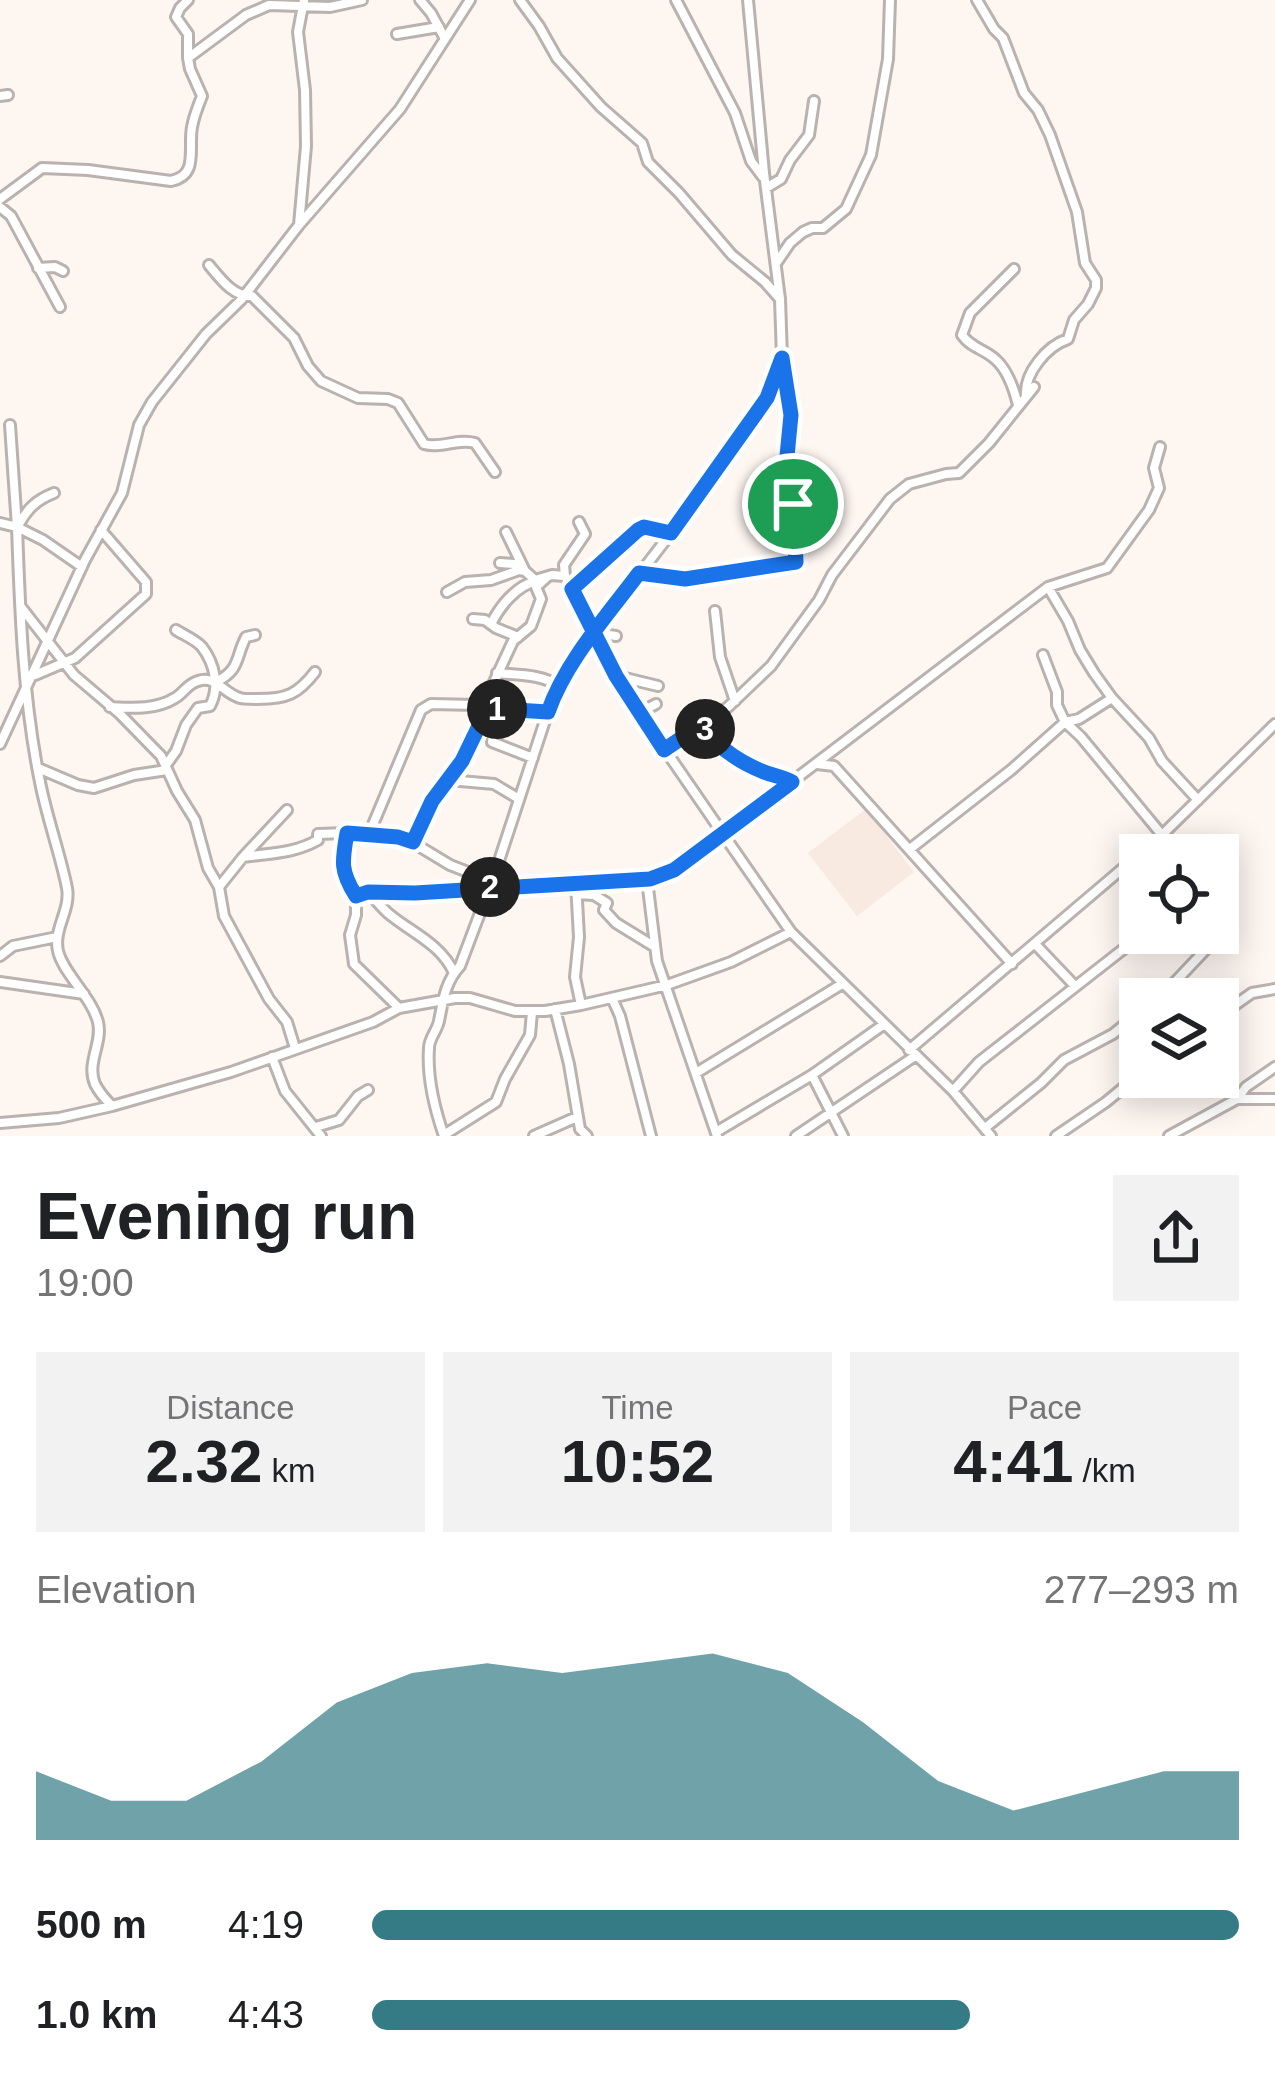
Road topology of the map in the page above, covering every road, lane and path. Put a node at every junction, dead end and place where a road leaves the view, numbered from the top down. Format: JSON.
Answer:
{"nodes":[{"id":1,"x":188,"y":0,"type":"edge"},
{"id":2,"x":362,"y":0,"type":"edge"},
{"id":3,"x":420,"y":0,"type":"edge"},
{"id":4,"x":508,"y":0,"type":"edge"},
{"id":5,"x":676,"y":0,"type":"edge"},
{"id":6,"x":748,"y":0,"type":"edge"},
{"id":7,"x":890,"y":0,"type":"edge"},
{"id":8,"x":977,"y":0,"type":"edge"},
{"id":9,"x":467,"y":1,"type":"edge"},
{"id":10,"x":521,"y":2,"type":"edge"},
{"id":11,"x":304,"y":3,"type":"edge"},
{"id":12,"x":439,"y":27,"type":"junction"},
{"id":13,"x":397,"y":34,"type":"dead end"},
{"id":14,"x":444,"y":37,"type":"junction"},
{"id":15,"x":188,"y":58,"type":"junction"},
{"id":16,"x":814,"y":101,"type":"dead end"},
{"id":17,"x":765,"y":183,"type":"junction"},
{"id":18,"x":0,"y":203,"type":"edge"},
{"id":19,"x":299,"y":225,"type":"junction"},
{"id":20,"x":776,"y":263,"type":"junction"},
{"id":21,"x":208,"y":265,"type":"dead end"},
{"id":22,"x":38,"y":268,"type":"junction"},
{"id":23,"x":1014,"y":269,"type":"dead end"},
{"id":24,"x":62,"y":271,"type":"dead end"},
{"id":25,"x":249,"y":294,"type":"junction"},
{"id":26,"x":780,"y":299,"type":"junction"},
{"id":27,"x":61,"y":307,"type":"dead end"},
{"id":28,"x":782,"y":358,"type":"junction"},
{"id":29,"x":1034,"y":387,"type":"dead end"},
{"id":30,"x":1026,"y":397,"type":"junction"},
{"id":31,"x":1019,"y":406,"type":"junction"},
{"id":32,"x":10,"y":425,"type":"dead end"},
{"id":33,"x":1160,"y":447,"type":"dead end"},
{"id":34,"x":495,"y":472,"type":"dead end"},
{"id":35,"x":54,"y":493,"type":"dead end"},
{"id":36,"x":579,"y":522,"type":"dead end"},
{"id":37,"x":0,"y":523,"type":"edge"},
{"id":38,"x":17,"y":527,"type":"junction"},
{"id":39,"x":101,"y":530,"type":"junction"},
{"id":40,"x":506,"y":532,"type":"dead end"},
{"id":41,"x":671,"y":533,"type":"junction"},
{"id":42,"x":500,"y":563,"type":"dead end"},
{"id":43,"x":82,"y":567,"type":"junction"},
{"id":44,"x":524,"y":571,"type":"junction"},
{"id":45,"x":639,"y":573,"type":"junction"},
{"id":46,"x":565,"y":576,"type":"junction"},
{"id":47,"x":536,"y":584,"type":"junction"},
{"id":48,"x":1048,"y":587,"type":"junction"},
{"id":49,"x":572,"y":589,"type":"junction"},
{"id":50,"x":447,"y":592,"type":"dead end"},
{"id":51,"x":20,"y":606,"type":"junction"},
{"id":52,"x":716,"y":611,"type":"dead end"},
{"id":53,"x":472,"y":619,"type":"dead end"},
{"id":54,"x":491,"y":624,"type":"junction"},
{"id":55,"x":176,"y":630,"type":"dead end"},
{"id":56,"x":501,"y":630,"type":"junction"},
{"id":57,"x":594,"y":633,"type":"junction"},
{"id":58,"x":255,"y":635,"type":"dead end"},
{"id":59,"x":518,"y":637,"type":"junction"},
{"id":60,"x":616,"y":637,"type":"dead end"},
{"id":61,"x":48,"y":644,"type":"junction"},
{"id":62,"x":507,"y":654,"type":"junction"},
{"id":63,"x":1043,"y":655,"type":"dead end"},
{"id":64,"x":63,"y":661,"type":"junction"},
{"id":65,"x":315,"y":672,"type":"dead end"},
{"id":66,"x":497,"y":673,"type":"junction"},
{"id":67,"x":33,"y":676,"type":"junction"},
{"id":68,"x":616,"y":676,"type":"junction"},
{"id":69,"x":216,"y":682,"type":"junction"},
{"id":70,"x":558,"y":686,"type":"junction"},
{"id":71,"x":658,"y":686,"type":"dead end"},
{"id":72,"x":28,"y":688,"type":"junction"},
{"id":73,"x":488,"y":695,"type":"junction"},
{"id":74,"x":1112,"y":698,"type":"junction"},
{"id":75,"x":735,"y":701,"type":"junction"},
{"id":76,"x":656,"y":704,"type":"dead end"},
{"id":77,"x":109,"y":707,"type":"junction"},
{"id":78,"x":484,"y":708,"type":"junction"},
{"id":79,"x":500,"y":709,"type":"junction"},
{"id":80,"x":548,"y":712,"type":"junction"},
{"id":81,"x":639,"y":713,"type":"junction"},
{"id":82,"x":1065,"y":722,"type":"junction"},
{"id":83,"x":702,"y":724,"type":"junction"},
{"id":84,"x":1275,"y":724,"type":"edge"},
{"id":85,"x":0,"y":744,"type":"edge"},
{"id":86,"x":664,"y":750,"type":"junction"},
{"id":87,"x":532,"y":758,"type":"junction"},
{"id":88,"x":817,"y":764,"type":"junction"},
{"id":89,"x":38,"y":768,"type":"junction"},
{"id":90,"x":166,"y":768,"type":"junction"},
{"id":91,"x":448,"y":780,"type":"junction"},
{"id":92,"x":792,"y":782,"type":"junction"},
{"id":93,"x":519,"y":799,"type":"junction"},
{"id":94,"x":1198,"y":800,"type":"junction"},
{"id":95,"x":287,"y":810,"type":"dead end"},
{"id":96,"x":347,"y":833,"type":"junction"},
{"id":97,"x":369,"y":834,"type":"junction"},
{"id":98,"x":723,"y":834,"type":"junction"},
{"id":99,"x":1162,"y":834,"type":"edge"},
{"id":100,"x":1163,"y":834,"type":"edge"},
{"id":101,"x":413,"y":842,"type":"junction"},
{"id":102,"x":910,"y":849,"type":"junction"},
{"id":103,"x":243,"y":857,"type":"junction"},
{"id":104,"x":1119,"y":873,"type":"edge"},
{"id":105,"x":494,"y":876,"type":"junction"},
{"id":106,"x":647,"y":880,"type":"junction"},
{"id":107,"x":219,"y":886,"type":"junction"},
{"id":108,"x":490,"y":887,"type":"junction"},
{"id":109,"x":521,"y":888,"type":"junction"},
{"id":110,"x":576,"y":889,"type":"junction"},
{"id":111,"x":368,"y":892,"type":"junction"},
{"id":112,"x":356,"y":896,"type":"junction"},
{"id":113,"x":790,"y":932,"type":"junction"},
{"id":114,"x":57,"y":937,"type":"junction"},
{"id":115,"x":1036,"y":945,"type":"junction"},
{"id":116,"x":655,"y":947,"type":"junction"},
{"id":117,"x":1119,"y":952,"type":"edge"},
{"id":118,"x":1202,"y":954,"type":"edge"},
{"id":119,"x":0,"y":956,"type":"edge"},
{"id":120,"x":1012,"y":964,"type":"junction"},
{"id":121,"x":454,"y":973,"type":"junction"},
{"id":122,"x":1180,"y":978,"type":"edge"},
{"id":123,"x":0,"y":982,"type":"edge"},
{"id":124,"x":842,"y":984,"type":"junction"},
{"id":125,"x":667,"y":985,"type":"junction"},
{"id":126,"x":1075,"y":986,"type":"junction"},
{"id":127,"x":1275,"y":988,"type":"edge"},
{"id":128,"x":84,"y":994,"type":"junction"},
{"id":129,"x":611,"y":998,"type":"junction"},
{"id":130,"x":442,"y":1000,"type":"junction"},
{"id":131,"x":1239,"y":1002,"type":"edge"},
{"id":132,"x":581,"y":1006,"type":"junction"},
{"id":133,"x":399,"y":1008,"type":"junction"},
{"id":134,"x":555,"y":1010,"type":"junction"},
{"id":135,"x":532,"y":1012,"type":"junction"},
{"id":136,"x":884,"y":1025,"type":"junction"},
{"id":137,"x":1119,"y":1029,"type":"edge"},
{"id":138,"x":295,"y":1048,"type":"junction"},
{"id":139,"x":912,"y":1053,"type":"junction"},
{"id":140,"x":272,"y":1056,"type":"junction"},
{"id":141,"x":1275,"y":1067,"type":"edge"},
{"id":142,"x":696,"y":1073,"type":"junction"},
{"id":143,"x":812,"y":1075,"type":"junction"},
{"id":144,"x":368,"y":1090,"type":"dead end"},
{"id":145,"x":953,"y":1091,"type":"junction"},
{"id":146,"x":1119,"y":1091,"type":"edge"},
{"id":147,"x":1237,"y":1099,"type":"junction"},
{"id":148,"x":1275,"y":1099,"type":"edge"},
{"id":149,"x":112,"y":1106,"type":"junction"},
{"id":150,"x":831,"y":1111,"type":"junction"},
{"id":151,"x":577,"y":1117,"type":"junction"},
{"id":152,"x":0,"y":1123,"type":"edge"},
{"id":153,"x":318,"y":1132,"type":"edge"},
{"id":154,"x":988,"y":1132,"type":"edge"},
{"id":155,"x":717,"y":1134,"type":"edge"},
{"id":156,"x":444,"y":1136,"type":"edge"},
{"id":157,"x":534,"y":1136,"type":"edge"},
{"id":158,"x":586,"y":1136,"type":"edge"},
{"id":159,"x":651,"y":1136,"type":"edge"},
{"id":160,"x":796,"y":1136,"type":"edge"},
{"id":161,"x":843,"y":1136,"type":"edge"},
{"id":162,"x":1056,"y":1136,"type":"edge"},
{"id":163,"x":1168,"y":1136,"type":"edge"}],
"edges":[{"from":1,"to":15,"type":"street"},
{"from":2,"to":11,"type":"street"},
{"from":3,"to":12,"type":"street"},
{"from":4,"to":10,"type":"street"},
{"from":5,"to":17,"type":"street"},
{"from":6,"to":17,"type":"street"},
{"from":7,"to":20,"type":"street"},
{"from":8,"to":30,"type":"street"},
{"from":9,"to":14,"type":"street"},
{"from":10,"to":26,"type":"street"},
{"from":11,"to":15,"type":"street"},
{"from":11,"to":19,"type":"street"},
{"from":12,"to":13,"type":"street"},
{"from":12,"to":14,"type":"street"},
{"from":14,"to":19,"type":"street"},
{"from":15,"to":18,"type":"street"},
{"from":16,"to":17,"type":"street"},
{"from":17,"to":20,"type":"street"},
{"from":18,"to":22,"type":"street"},
{"from":19,"to":25,"type":"street"},
{"from":20,"to":26,"type":"street"},
{"from":21,"to":25,"type":"street"},
{"from":22,"to":24,"type":"street"},
{"from":22,"to":27,"type":"street"},
{"from":23,"to":31,"type":"street"},
{"from":25,"to":34,"type":"street"},
{"from":25,"to":39,"type":"street"},
{"from":26,"to":28,"type":"street"},
{"from":28,"to":41,"type":"street"},
{"from":28,"to":45,"type":"street"},
{"from":29,"to":30,"type":"street"},
{"from":30,"to":31,"type":"street"},
{"from":31,"to":75,"type":"street"},
{"from":32,"to":38,"type":"street"},
{"from":33,"to":48,"type":"street"},
{"from":35,"to":38,"type":"street"},
{"from":36,"to":46,"type":"street"},
{"from":37,"to":38,"type":"street"},
{"from":38,"to":43,"type":"street"},
{"from":38,"to":51,"type":"street"},
{"from":39,"to":43,"type":"street"},
{"from":39,"to":64,"type":"street"},
{"from":40,"to":44,"type":"street"},
{"from":41,"to":45,"type":"street"},
{"from":41,"to":49,"type":"street"},
{"from":42,"to":44,"type":"street"},
{"from":43,"to":61,"type":"street"},
{"from":44,"to":47,"type":"street"},
{"from":44,"to":50,"type":"street"},
{"from":45,"to":57,"type":"street"},
{"from":46,"to":47,"type":"street"},
{"from":46,"to":49,"type":"street"},
{"from":47,"to":54,"type":"street"},
{"from":47,"to":59,"type":"street"},
{"from":48,"to":74,"type":"street"},
{"from":48,"to":88,"type":"street"},
{"from":49,"to":57,"type":"street"},
{"from":51,"to":61,"type":"street"},
{"from":51,"to":72,"type":"street"},
{"from":52,"to":75,"type":"street"},
{"from":53,"to":54,"type":"street"},
{"from":54,"to":56,"type":"street"},
{"from":55,"to":69,"type":"street"},
{"from":56,"to":59,"type":"street"},
{"from":56,"to":62,"type":"street"},
{"from":57,"to":60,"type":"street"},
{"from":57,"to":68,"type":"street"},
{"from":57,"to":70,"type":"street"},
{"from":58,"to":69,"type":"street"},
{"from":59,"to":62,"type":"street"},
{"from":61,"to":64,"type":"street"},
{"from":61,"to":67,"type":"street"},
{"from":62,"to":66,"type":"street"},
{"from":63,"to":82,"type":"street"},
{"from":64,"to":67,"type":"street"},
{"from":64,"to":77,"type":"street"},
{"from":65,"to":69,"type":"street"},
{"from":66,"to":70,"type":"street"},
{"from":66,"to":73,"type":"street"},
{"from":67,"to":72,"type":"street"},
{"from":68,"to":71,"type":"street"},
{"from":68,"to":81,"type":"street"},
{"from":69,"to":77,"type":"street"},
{"from":69,"to":90,"type":"street"},
{"from":70,"to":80,"type":"street"},
{"from":72,"to":85,"type":"street"},
{"from":72,"to":89,"type":"street"},
{"from":73,"to":78,"type":"street"},
{"from":73,"to":97,"type":"street"},
{"from":74,"to":82,"type":"street"},
{"from":74,"to":94,"type":"street"},
{"from":75,"to":83,"type":"street"},
{"from":76,"to":81,"type":"street"},
{"from":77,"to":90,"type":"street"},
{"from":78,"to":79,"type":"street"},
{"from":78,"to":91,"type":"street"},
{"from":79,"to":80,"type":"street"},
{"from":79,"to":87,"type":"street"},
{"from":80,"to":87,"type":"street"},
{"from":81,"to":86,"type":"street"},
{"from":82,"to":99,"type":"street"},
{"from":82,"to":102,"type":"street"},
{"from":83,"to":86,"type":"street"},
{"from":83,"to":92,"type":"street"},
{"from":84,"to":94,"type":"street"},
{"from":86,"to":98,"type":"street"},
{"from":87,"to":93,"type":"street"},
{"from":88,"to":92,"type":"street"},
{"from":88,"to":102,"type":"street"},
{"from":89,"to":90,"type":"street"},
{"from":89,"to":114,"type":"street"},
{"from":90,"to":107,"type":"street"},
{"from":91,"to":93,"type":"street"},
{"from":91,"to":101,"type":"street"},
{"from":92,"to":98,"type":"street"},
{"from":93,"to":105,"type":"street"},
{"from":94,"to":100,"type":"street"},
{"from":95,"to":103,"type":"street"},
{"from":96,"to":97,"type":"street"},
{"from":96,"to":103,"type":"street"},
{"from":96,"to":112,"type":"street"},
{"from":97,"to":101,"type":"street"},
{"from":98,"to":106,"type":"street"},
{"from":98,"to":113,"type":"street"},
{"from":101,"to":105,"type":"street"},
{"from":102,"to":120,"type":"street"},
{"from":103,"to":107,"type":"street"},
{"from":104,"to":115,"type":"street"},
{"from":105,"to":108,"type":"street"},
{"from":105,"to":109,"type":"street"},
{"from":106,"to":110,"type":"street"},
{"from":106,"to":116,"type":"street"},
{"from":107,"to":138,"type":"street"},
{"from":108,"to":109,"type":"street"},
{"from":108,"to":111,"type":"street"},
{"from":108,"to":121,"type":"street"},
{"from":109,"to":110,"type":"street"},
{"from":110,"to":116,"type":"street"},
{"from":110,"to":132,"type":"street"},
{"from":111,"to":112,"type":"street"},
{"from":111,"to":121,"type":"street"},
{"from":112,"to":133,"type":"street"},
{"from":113,"to":124,"type":"street"},
{"from":113,"to":125,"type":"street"},
{"from":114,"to":119,"type":"street"},
{"from":114,"to":128,"type":"street"},
{"from":115,"to":120,"type":"street"},
{"from":115,"to":126,"type":"street"},
{"from":116,"to":125,"type":"street"},
{"from":117,"to":126,"type":"street"},
{"from":118,"to":122,"type":"street"},
{"from":120,"to":139,"type":"street"},
{"from":121,"to":130,"type":"street"},
{"from":123,"to":128,"type":"street"},
{"from":124,"to":136,"type":"street"},
{"from":124,"to":142,"type":"street"},
{"from":125,"to":129,"type":"street"},
{"from":125,"to":142,"type":"street"},
{"from":126,"to":145,"type":"street"},
{"from":127,"to":131,"type":"street"},
{"from":128,"to":149,"type":"street"},
{"from":129,"to":132,"type":"street"},
{"from":129,"to":159,"type":"street"},
{"from":130,"to":133,"type":"street"},
{"from":130,"to":135,"type":"street"},
{"from":130,"to":156,"type":"street"},
{"from":132,"to":134,"type":"street"},
{"from":133,"to":138,"type":"street"},
{"from":134,"to":135,"type":"street"},
{"from":134,"to":151,"type":"street"},
{"from":135,"to":156,"type":"street"},
{"from":136,"to":139,"type":"street"},
{"from":136,"to":143,"type":"street"},
{"from":137,"to":154,"type":"street"},
{"from":138,"to":140,"type":"street"},
{"from":139,"to":145,"type":"street"},
{"from":139,"to":150,"type":"street"},
{"from":140,"to":149,"type":"street"},
{"from":140,"to":153,"type":"street"},
{"from":141,"to":147,"type":"street"},
{"from":142,"to":155,"type":"street"},
{"from":143,"to":150,"type":"street"},
{"from":143,"to":155,"type":"street"},
{"from":144,"to":153,"type":"street"},
{"from":145,"to":154,"type":"street"},
{"from":146,"to":162,"type":"street"},
{"from":147,"to":148,"type":"street"},
{"from":147,"to":163,"type":"street"},
{"from":149,"to":152,"type":"street"},
{"from":150,"to":160,"type":"street"},
{"from":150,"to":161,"type":"street"},
{"from":151,"to":157,"type":"street"},
{"from":151,"to":158,"type":"street"}]}
